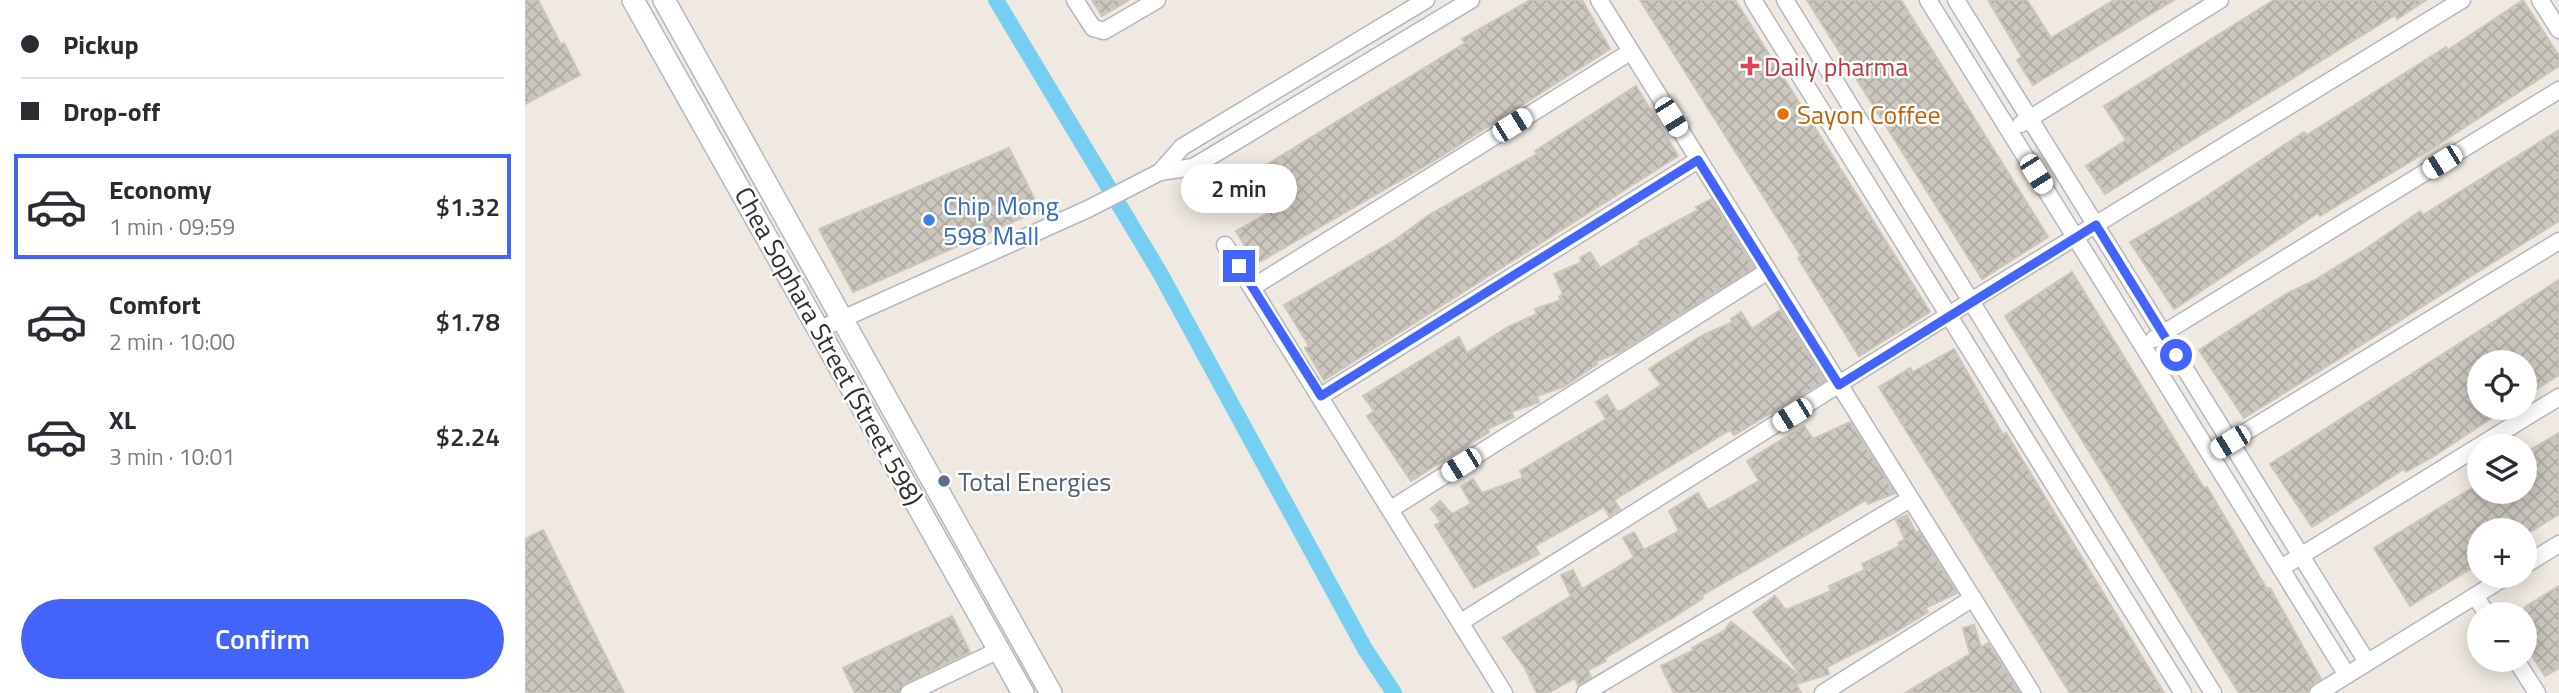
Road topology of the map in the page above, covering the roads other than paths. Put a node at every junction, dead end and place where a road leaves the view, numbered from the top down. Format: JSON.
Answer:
{"nodes":[{"id":1,"x":633,"y":0,"type":"edge"},
{"id":2,"x":664,"y":0,"type":"edge"},
{"id":3,"x":1075,"y":0,"type":"edge"},
{"id":4,"x":1157,"y":0,"type":"edge"},
{"id":5,"x":1426,"y":0,"type":"edge"},
{"id":6,"x":1471,"y":0,"type":"edge"},
{"id":7,"x":1599,"y":0,"type":"edge"},
{"id":8,"x":1753,"y":0,"type":"edge"},
{"id":9,"x":1785,"y":0,"type":"edge"},
{"id":10,"x":1928,"y":0,"type":"edge"},
{"id":11,"x":1956,"y":0,"type":"edge"},
{"id":12,"x":2220,"y":0,"type":"edge"},
{"id":13,"x":2462,"y":0,"type":"edge"},
{"id":14,"x":2540,"y":0,"type":"edge"},
{"id":15,"x":2559,"y":30,"type":"edge"},
{"id":16,"x":1630,"y":52,"type":"junction"},
{"id":17,"x":1331,"y":57,"type":"junction"},
{"id":18,"x":1827,"y":69,"type":"junction"},
{"id":19,"x":1343,"y":77,"type":"junction"},
{"id":20,"x":1804,"y":83,"type":"junction"},
{"id":21,"x":2559,"y":90,"type":"edge"},
{"id":22,"x":1234,"y":115,"type":"junction"},
{"id":23,"x":2030,"y":119,"type":"junction"},
{"id":24,"x":2010,"y":131,"type":"junction"},
{"id":25,"x":1247,"y":135,"type":"junction"},
{"id":26,"x":1698,"y":160,"type":"junction"},
{"id":27,"x":1160,"y":172,"type":"junction"},
{"id":28,"x":1922,"y":222,"type":"junction"},
{"id":29,"x":2096,"y":225,"type":"junction"},
{"id":30,"x":1899,"y":236,"type":"junction"},
{"id":31,"x":2076,"y":238,"type":"junction"},
{"id":32,"x":2559,"y":241,"type":"edge"},
{"id":33,"x":1225,"y":245,"type":"dead end"},
{"id":34,"x":1768,"y":271,"type":"junction"},
{"id":35,"x":1253,"y":287,"type":"junction"},
{"id":36,"x":1971,"y":301,"type":"junction"},
{"id":37,"x":1948,"y":315,"type":"junction"},
{"id":38,"x":842,"y":317,"type":"junction"},
{"id":39,"x":820,"y":329,"type":"junction"},
{"id":40,"x":2163,"y":333,"type":"junction"},
{"id":41,"x":2143,"y":346,"type":"junction"},
{"id":42,"x":2015,"y":373,"type":"junction"},
{"id":43,"x":1839,"y":385,"type":"junction"},
{"id":44,"x":1992,"y":386,"type":"junction"},
{"id":45,"x":1321,"y":396,"type":"junction"},
{"id":46,"x":2559,"y":397,"type":"edge"},
{"id":47,"x":2230,"y":442,"type":"junction"},
{"id":48,"x":2210,"y":454,"type":"junction"},
{"id":49,"x":1910,"y":499,"type":"junction"},
{"id":50,"x":1391,"y":509,"type":"junction"},
{"id":51,"x":2102,"y":513,"type":"junction"},
{"id":52,"x":2080,"y":527,"type":"junction"},
{"id":53,"x":2559,"y":544,"type":"edge"},
{"id":54,"x":2301,"y":555,"type":"junction"},
{"id":55,"x":2537,"y":558,"type":"edge"},
{"id":56,"x":2281,"y":568,"type":"junction"},
{"id":57,"x":2488,"y":588,"type":"edge"},
{"id":58,"x":2475,"y":596,"type":"junction"},
{"id":59,"x":1973,"y":598,"type":"junction"},
{"id":60,"x":2479,"y":602,"type":"edge"},
{"id":61,"x":1461,"y":622,"type":"junction"},
{"id":62,"x":999,"y":650,"type":"junction"},
{"id":63,"x":2192,"y":658,"type":"junction"},
{"id":64,"x":2367,"y":662,"type":"junction"},
{"id":65,"x":2524,"y":672,"type":"edge"},
{"id":66,"x":2170,"y":673,"type":"junction"},
{"id":67,"x":2347,"y":675,"type":"junction"},
{"id":68,"x":909,"y":693,"type":"edge"},
{"id":69,"x":1023,"y":693,"type":"edge"},
{"id":70,"x":1051,"y":693,"type":"edge"},
{"id":71,"x":1504,"y":693,"type":"edge"},
{"id":72,"x":1585,"y":693,"type":"edge"},
{"id":73,"x":1823,"y":693,"type":"edge"},
{"id":74,"x":2032,"y":693,"type":"edge"},
{"id":75,"x":2183,"y":693,"type":"edge"},
{"id":76,"x":2213,"y":693,"type":"edge"},
{"id":77,"x":2318,"y":693,"type":"edge"},
{"id":78,"x":2537,"y":693,"type":"edge"}],
"edges":[{"from":1,"to":39,"type":"main road","name":"Chea Sophara Street (Street 598)"},
{"from":2,"to":38,"type":"main road","name":"Chea Sophara Street (Street 598)"},
{"from":3,"to":4,"type":"street"},
{"from":5,"to":17,"type":"street"},
{"from":6,"to":19,"type":"street"},
{"from":7,"to":16,"type":"street"},
{"from":8,"to":20,"type":"street"},
{"from":9,"to":18,"type":"street"},
{"from":10,"to":24,"type":"street"},
{"from":11,"to":23,"type":"street"},
{"from":12,"to":23,"type":"street"},
{"from":13,"to":29,"type":"street"},
{"from":14,"to":15,"type":"street"},
{"from":16,"to":26,"type":"street"},
{"from":16,"to":35,"type":"street"},
{"from":17,"to":19,"type":"street"},
{"from":17,"to":22,"type":"street"},
{"from":18,"to":20,"type":"street"},
{"from":18,"to":28,"type":"street"},
{"from":19,"to":25,"type":"street"},
{"from":20,"to":30,"type":"street"},
{"from":21,"to":40,"type":"street"},
{"from":22,"to":25,"type":"street"},
{"from":22,"to":27,"type":"street"},
{"from":23,"to":24,"type":"street"},
{"from":23,"to":29,"type":"street"},
{"from":24,"to":31,"type":"street"},
{"from":25,"to":27,"type":"street"},
{"from":26,"to":34,"type":"street"},
{"from":26,"to":45,"type":"street"},
{"from":27,"to":38,"type":"street"},
{"from":28,"to":30,"type":"street"},
{"from":28,"to":36,"type":"street"},
{"from":29,"to":31,"type":"street"},
{"from":29,"to":40,"type":"street"},
{"from":30,"to":37,"type":"street"},
{"from":31,"to":36,"type":"street"},
{"from":31,"to":41,"type":"street"},
{"from":32,"to":47,"type":"street"},
{"from":33,"to":35,"type":"street"},
{"from":34,"to":43,"type":"street"},
{"from":34,"to":50,"type":"street"},
{"from":35,"to":45,"type":"street"},
{"from":36,"to":37,"type":"street"},
{"from":36,"to":42,"type":"street"},
{"from":37,"to":43,"type":"street"},
{"from":37,"to":44,"type":"street"},
{"from":38,"to":39,"type":"street"},
{"from":38,"to":70,"type":"main road","name":"Chea Sophara Street (Street 598)"},
{"from":39,"to":62,"type":"main road","name":"Chea Sophara Street (Street 598)"},
{"from":40,"to":41,"type":"street"},
{"from":40,"to":47,"type":"street"},
{"from":41,"to":48,"type":"street"},
{"from":42,"to":44,"type":"street"},
{"from":42,"to":51,"type":"street"},
{"from":43,"to":49,"type":"street"},
{"from":43,"to":61,"type":"street"},
{"from":44,"to":52,"type":"street"},
{"from":45,"to":50,"type":"street"},
{"from":46,"to":54,"type":"street"},
{"from":47,"to":48,"type":"street"},
{"from":47,"to":54,"type":"street"},
{"from":48,"to":56,"type":"street"},
{"from":49,"to":59,"type":"street"},
{"from":49,"to":72,"type":"street"},
{"from":50,"to":61,"type":"street"},
{"from":51,"to":52,"type":"street"},
{"from":51,"to":63,"type":"street"},
{"from":52,"to":66,"type":"street"},
{"from":53,"to":55,"type":"street"},
{"from":54,"to":56,"type":"street"},
{"from":54,"to":64,"type":"street"},
{"from":56,"to":67,"type":"street"},
{"from":57,"to":58,"type":"street"},
{"from":58,"to":60,"type":"street"},
{"from":58,"to":64,"type":"street"},
{"from":59,"to":73,"type":"street"},
{"from":59,"to":74,"type":"street"},
{"from":61,"to":71,"type":"street"},
{"from":62,"to":68,"type":"street"},
{"from":62,"to":69,"type":"main road","name":"Chea Sophara Street (Street 598)"},
{"from":63,"to":66,"type":"street"},
{"from":63,"to":76,"type":"street"},
{"from":64,"to":67,"type":"street"},
{"from":65,"to":78,"type":"street"},
{"from":66,"to":75,"type":"street"},
{"from":67,"to":77,"type":"street"}]}
